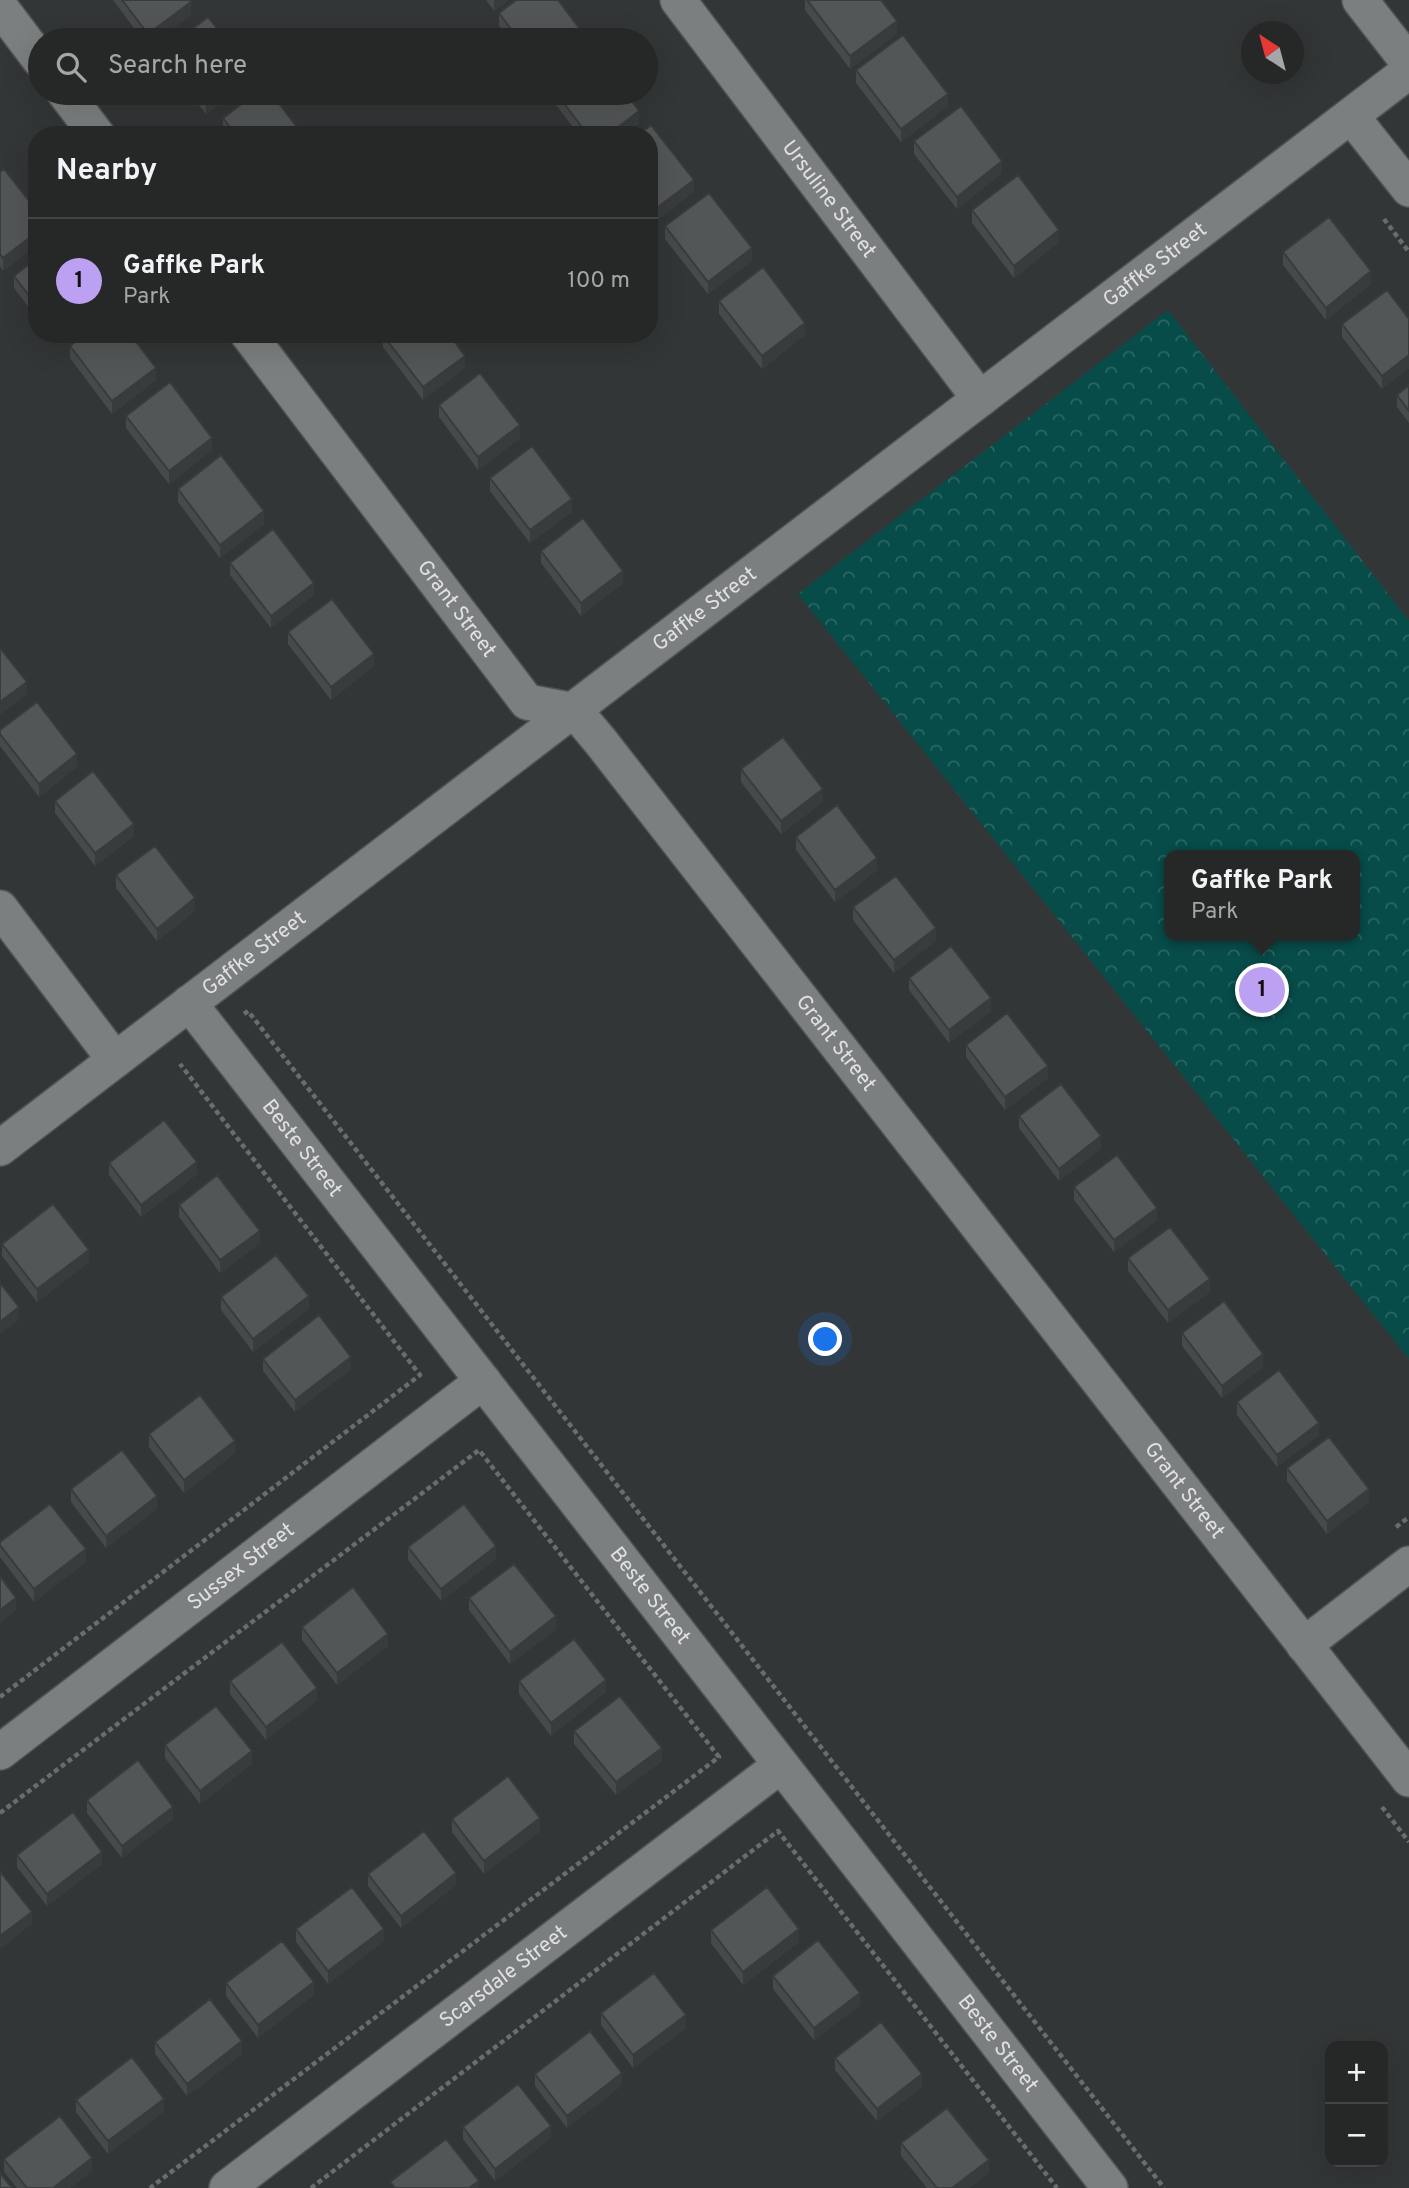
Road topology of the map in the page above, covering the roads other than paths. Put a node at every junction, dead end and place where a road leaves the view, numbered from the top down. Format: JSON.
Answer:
{"nodes":[{"id":1,"x":678,"y":0,"type":"edge"},
{"id":2,"x":1360,"y":0,"type":"edge"},
{"id":3,"x":0,"y":7,"type":"edge"},
{"id":4,"x":28,"y":44,"type":"edge"},
{"id":5,"x":1409,"y":63,"type":"edge"},
{"id":6,"x":1409,"y":71,"type":"edge"},
{"id":7,"x":74,"y":105,"type":"edge"},
{"id":8,"x":1352,"y":117,"type":"junction"},
{"id":9,"x":90,"y":126,"type":"edge"},
{"id":10,"x":1409,"y":189,"type":"edge"},
{"id":11,"x":255,"y":343,"type":"edge"},
{"id":12,"x":980,"y":399,"type":"junction"},
{"id":13,"x":575,"y":711,"type":"junction"},
{"id":14,"x":0,"y":908,"type":"edge"},
{"id":15,"x":189,"y":1003,"type":"junction"},
{"id":16,"x":115,"y":1060,"type":"junction"},
{"id":17,"x":0,"y":1147,"type":"edge"},
{"id":18,"x":482,"y":1381,"type":"junction"},
{"id":19,"x":1409,"y":1564,"type":"edge"},
{"id":20,"x":1304,"y":1645,"type":"junction"},
{"id":21,"x":0,"y":1752,"type":"edge"},
{"id":22,"x":781,"y":1765,"type":"junction"},
{"id":23,"x":1409,"y":1779,"type":"edge"},
{"id":24,"x":227,"y":2188,"type":"edge"},
{"id":25,"x":1110,"y":2188,"type":"edge"}],
"edges":[{"from":1,"to":12,"type":"street","name":"Ursuline Street"},
{"from":2,"to":5,"type":"street"},
{"from":3,"to":4,"type":"street"},
{"from":6,"to":8,"type":"street","name":"Gaffke Street"},
{"from":7,"to":9,"type":"street"},
{"from":8,"to":10,"type":"street"},
{"from":8,"to":12,"type":"street","name":"Gaffke Street"},
{"from":11,"to":13,"type":"street","name":"Grant Street"},
{"from":12,"to":13,"type":"street","name":"Gaffke Street"},
{"from":13,"to":15,"type":"street","name":"Gaffke Street"},
{"from":13,"to":20,"type":"street","name":"Grant Street"},
{"from":14,"to":16,"type":"street"},
{"from":15,"to":16,"type":"street","name":"Gaffke Street"},
{"from":15,"to":18,"type":"street","name":"Beste Street"},
{"from":16,"to":17,"type":"street","name":"Gaffke Street"},
{"from":18,"to":21,"type":"street","name":"Sussex Street"},
{"from":18,"to":22,"type":"street","name":"Beste Street"},
{"from":19,"to":20,"type":"street"},
{"from":20,"to":23,"type":"street","name":"Grant Street"},
{"from":22,"to":24,"type":"street","name":"Scarsdale Street"},
{"from":22,"to":25,"type":"street","name":"Beste Street"}]}
